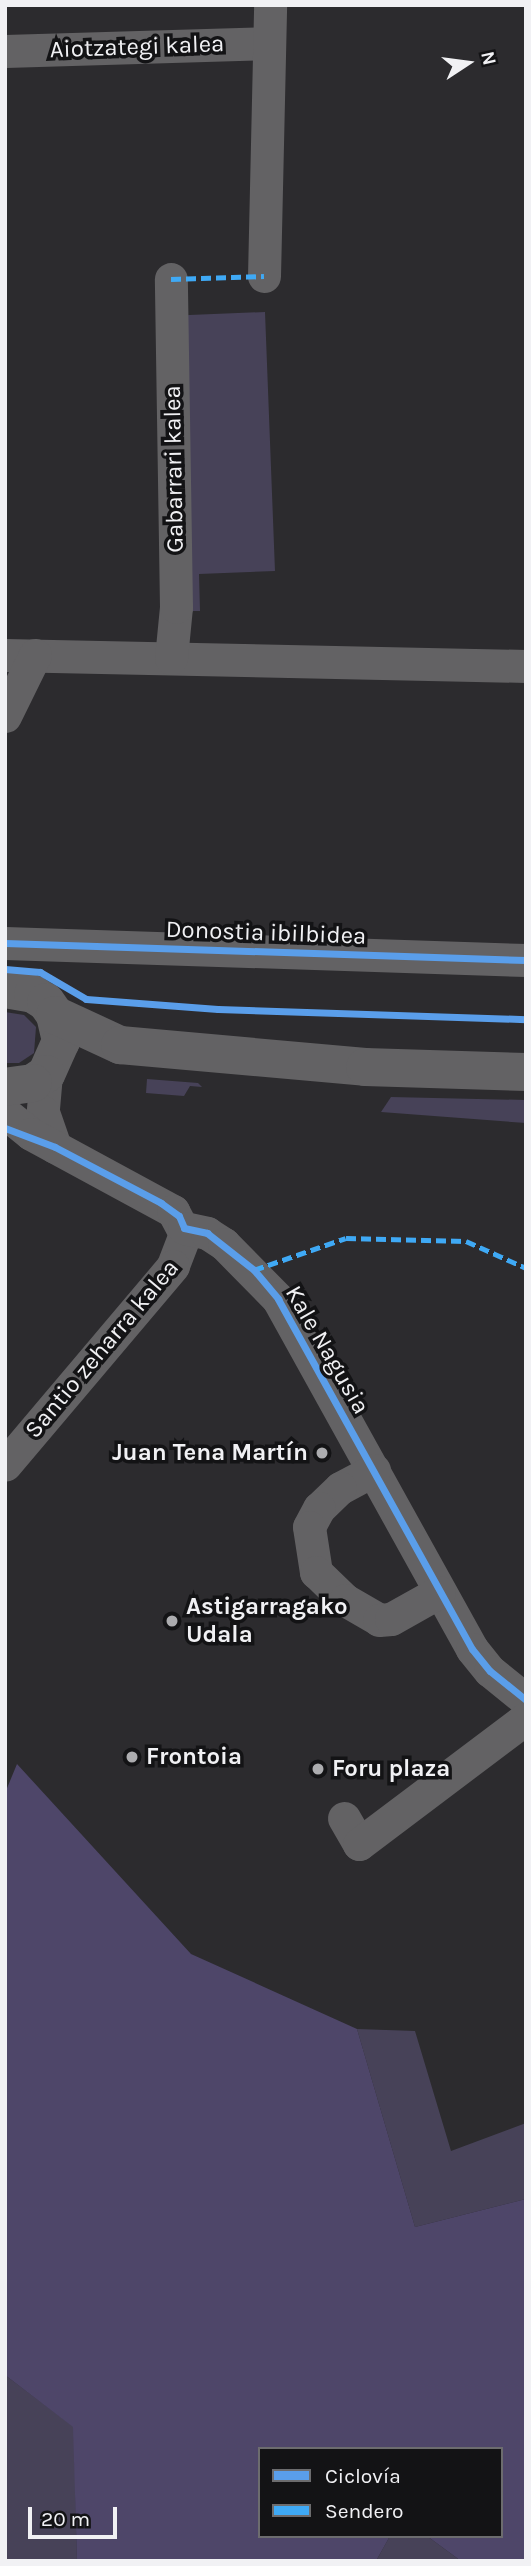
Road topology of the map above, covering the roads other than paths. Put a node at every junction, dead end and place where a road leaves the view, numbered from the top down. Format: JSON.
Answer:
{"nodes":[{"id":1,"x":270,"y":5,"type":"edge"},
{"id":2,"x":269,"y":43,"type":"junction"},
{"id":3,"x":5,"y":51,"type":"edge"},
{"id":4,"x":264,"y":276,"type":"dead end"},
{"id":5,"x":171,"y":279,"type":"dead end"},
{"id":6,"x":20,"y":655,"type":"edge"},
{"id":7,"x":171,"y":658,"type":"junction"},
{"id":8,"x":526,"y":666,"type":"edge"},
{"id":9,"x":5,"y":716,"type":"edge"},
{"id":10,"x":5,"y":943,"type":"edge"},
{"id":11,"x":526,"y":960,"type":"edge"},
{"id":12,"x":5,"y":989,"type":"edge"},
{"id":13,"x":55,"y":1015,"type":"junction"},
{"id":14,"x":121,"y":1045,"type":"junction"},
{"id":15,"x":50,"y":1070,"type":"junction"},
{"id":16,"x":526,"y":1072,"type":"edge"},
{"id":17,"x":5,"y":1087,"type":"edge"},
{"id":18,"x":5,"y":1113,"type":"edge"},
{"id":19,"x":55,"y":1147,"type":"junction"},
{"id":20,"x":184,"y":1228,"type":"junction"},
{"id":21,"x":5,"y":1465,"type":"edge"},
{"id":22,"x":374,"y":1470,"type":"junction"},
{"id":23,"x":439,"y":1592,"type":"junction"},
{"id":24,"x":526,"y":1700,"type":"edge"},
{"id":25,"x":526,"y":1718,"type":"edge"},
{"id":26,"x":344,"y":1818,"type":"dead end"}],
"edges":[{"from":1,"to":2,"type":"street"},
{"from":2,"to":3,"type":"street","name":"Aiotzategi kalea"},
{"from":2,"to":4,"type":"street"},
{"from":5,"to":7,"type":"street","name":"Gabarrari kalea"},
{"from":6,"to":7,"type":"street"},
{"from":6,"to":9,"type":"street"},
{"from":7,"to":8,"type":"street"},
{"from":10,"to":11,"type":"street","name":"Donostia ibilbidea"},
{"from":12,"to":13,"type":"main road"},
{"from":13,"to":14,"type":"main road"},
{"from":13,"to":15,"type":"main road"},
{"from":14,"to":15,"type":"main road"},
{"from":14,"to":16,"type":"main road"},
{"from":15,"to":17,"type":"main road"},
{"from":15,"to":19,"type":"street"},
{"from":18,"to":19,"type":"street","name":"Kale Nagusia"},
{"from":19,"to":20,"type":"street","name":"Kale Nagusia"},
{"from":20,"to":21,"type":"street","name":"Santio zeharra kalea"},
{"from":20,"to":22,"type":"street","name":"Kale Nagusia"},
{"from":22,"to":23,"type":"street","name":"Kale Nagusia"},
{"from":22,"to":23,"type":"street"},
{"from":23,"to":24,"type":"street","name":"Kale Nagusia"},
{"from":25,"to":26,"type":"street"}]}
